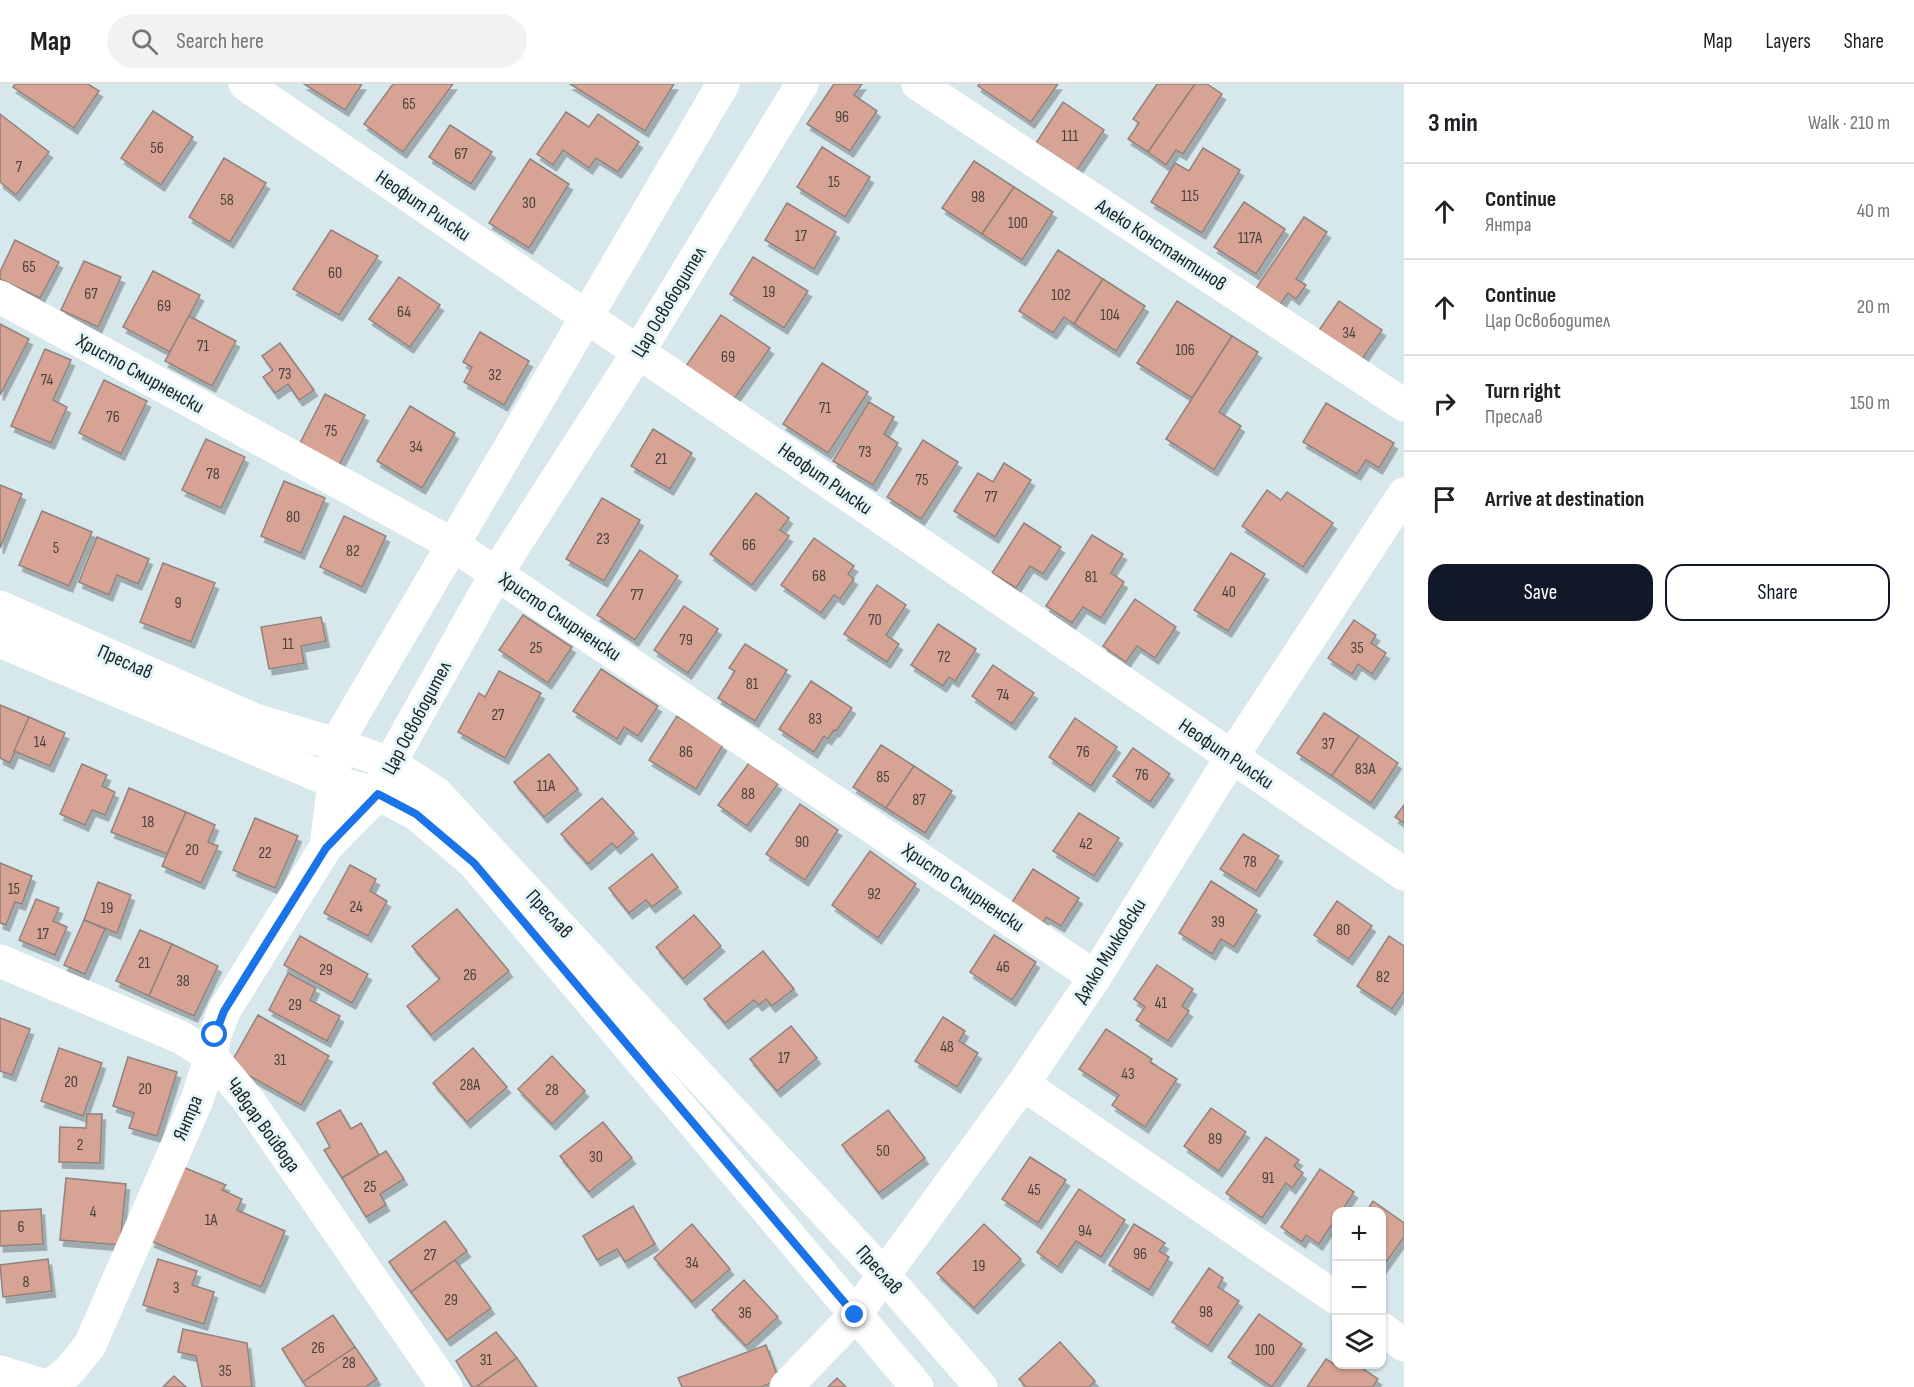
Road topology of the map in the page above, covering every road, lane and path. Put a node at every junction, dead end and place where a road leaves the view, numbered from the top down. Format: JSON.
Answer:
{"nodes":[{"id":1,"x":245,"y":84,"type":"edge"},
{"id":2,"x":723,"y":84,"type":"edge"},
{"id":3,"x":802,"y":84,"type":"edge"},
{"id":4,"x":918,"y":84,"type":"edge"},
{"id":5,"x":0,"y":297,"type":"edge"},
{"id":6,"x":586,"y":317,"type":"junction"},
{"id":7,"x":639,"y":351,"type":"junction"},
{"id":8,"x":1404,"y":405,"type":"edge"},
{"id":9,"x":1404,"y":494,"type":"edge"},
{"id":10,"x":452,"y":544,"type":"junction"},
{"id":11,"x":496,"y":574,"type":"junction"},
{"id":12,"x":0,"y":607,"type":"edge"},
{"id":13,"x":0,"y":641,"type":"edge"},
{"id":14,"x":336,"y":744,"type":"junction"},
{"id":15,"x":1231,"y":758,"type":"junction"},
{"id":16,"x":390,"y":764,"type":"junction"},
{"id":17,"x":334,"y":782,"type":"junction"},
{"id":18,"x":378,"y":794,"type":"junction"},
{"id":19,"x":326,"y":848,"type":"junction"},
{"id":20,"x":1404,"y":874,"type":"edge"},
{"id":21,"x":0,"y":961,"type":"edge"},
{"id":22,"x":1095,"y":977,"type":"junction"},
{"id":23,"x":211,"y":1056,"type":"junction"},
{"id":24,"x":1023,"y":1084,"type":"junction"},
{"id":25,"x":884,"y":1275,"type":"junction"},
{"id":26,"x":1332,"y":1295,"type":"edge"},
{"id":27,"x":855,"y":1315,"type":"junction"},
{"id":28,"x":1386,"y":1332,"type":"edge"},
{"id":29,"x":1404,"y":1345,"type":"edge"},
{"id":30,"x":0,"y":1372,"type":"edge"},
{"id":31,"x":49,"y":1387,"type":"edge"},
{"id":32,"x":446,"y":1387,"type":"edge"},
{"id":33,"x":786,"y":1387,"type":"edge"},
{"id":34,"x":917,"y":1387,"type":"edge"},
{"id":35,"x":981,"y":1387,"type":"edge"}],
"edges":[{"from":1,"to":6,"type":"street","name":"Неофит Рилски"},
{"from":2,"to":6,"type":"street"},
{"from":3,"to":7,"type":"street","name":"Цар Освободител"},
{"from":4,"to":8,"type":"street","name":"Алеко Константинов"},
{"from":5,"to":10,"type":"street","name":"Христо Смирненски"},
{"from":6,"to":7,"type":"street","name":"Неофит Рилски"},
{"from":6,"to":10,"type":"street"},
{"from":7,"to":11,"type":"street","name":"Цар Освободител"},
{"from":7,"to":15,"type":"street","name":"Неофит Рилски"},
{"from":9,"to":15,"type":"street","name":"Дялко Милковски"},
{"from":10,"to":11,"type":"street","name":"Христо Смирненски"},
{"from":10,"to":14,"type":"street"},
{"from":11,"to":16,"type":"street","name":"Цар Освободител"},
{"from":11,"to":22,"type":"street","name":"Христо Смирненски"},
{"from":12,"to":14,"type":"street","name":"Преслав"},
{"from":13,"to":17,"type":"street","name":"Преслав"},
{"from":14,"to":16,"type":"street","name":"Преслав"},
{"from":14,"to":17,"type":"street"},
{"from":15,"to":20,"type":"street","name":"Неофит Рилски"},
{"from":15,"to":22,"type":"street","name":"Дялко Милковски"},
{"from":16,"to":18,"type":"street","name":"Цар Освободител"},
{"from":16,"to":25,"type":"street","name":"Преслав"},
{"from":17,"to":18,"type":"street","name":"Преслав"},
{"from":17,"to":19,"type":"street"},
{"from":18,"to":19,"type":"street","name":"Цар Освободител"},
{"from":18,"to":27,"type":"street","name":"Преслав"},
{"from":19,"to":23,"type":"street","name":"Янтра"},
{"from":21,"to":23,"type":"street","name":"Чавдар Войвода"},
{"from":22,"to":24,"type":"street","name":"Дялко Милковски"},
{"from":23,"to":31,"type":"street","name":"Янтра"},
{"from":23,"to":32,"type":"street","name":"Чавдар Войвода"},
{"from":24,"to":25,"type":"street","name":"Дялко Милковски"},
{"from":24,"to":26,"type":"street"},
{"from":25,"to":27,"type":"street","name":"Дялко Милковски"},
{"from":25,"to":35,"type":"street","name":"Преслав"},
{"from":27,"to":33,"type":"street","name":"Дялко Милковски"},
{"from":27,"to":34,"type":"street","name":"Преслав"},
{"from":28,"to":29,"type":"street"},
{"from":30,"to":31,"type":"street"}]}
